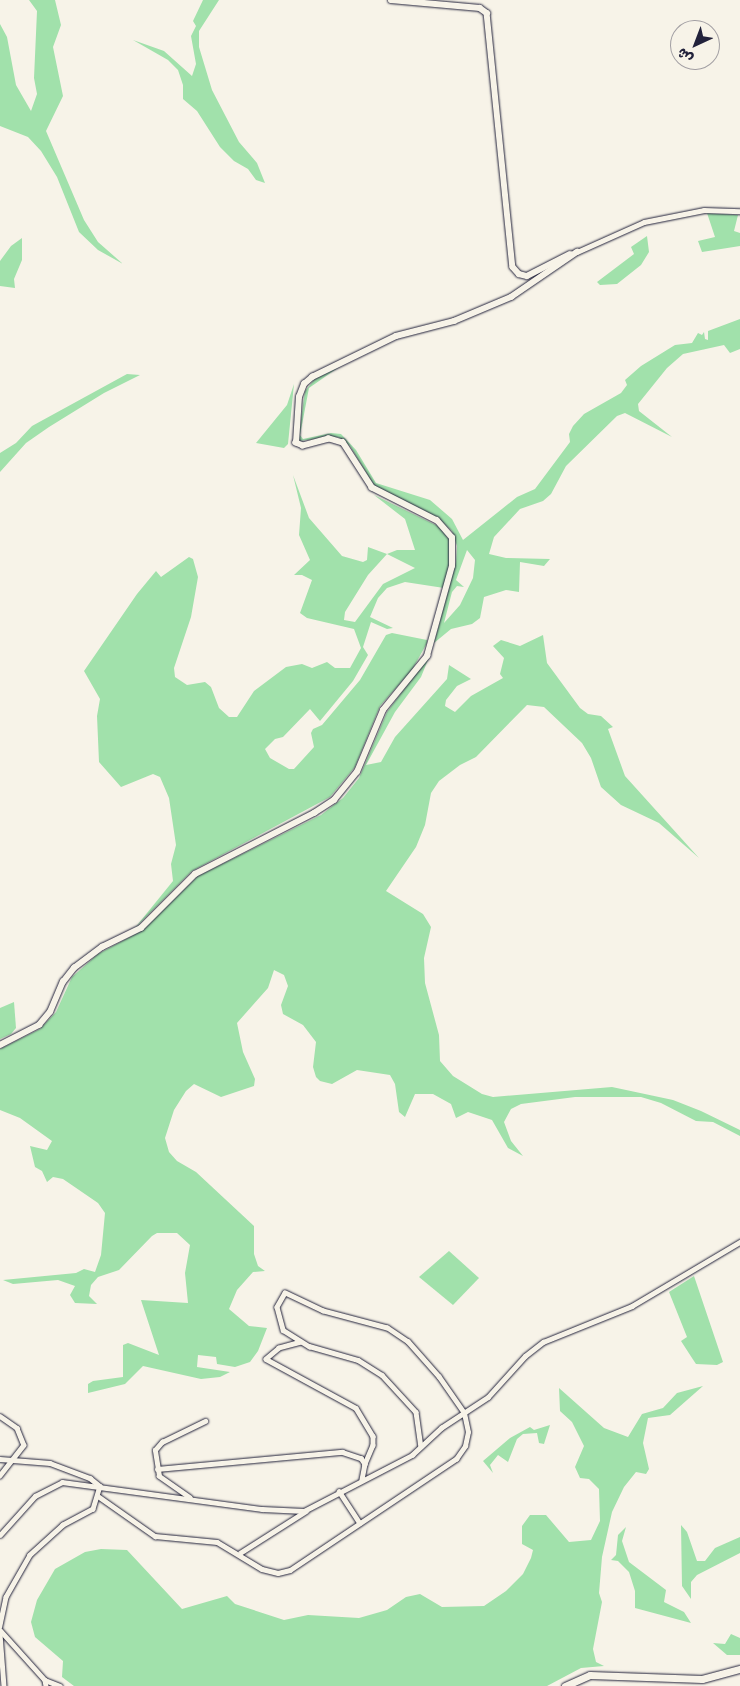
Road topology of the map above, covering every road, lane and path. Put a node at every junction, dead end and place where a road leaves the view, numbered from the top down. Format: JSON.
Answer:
{"nodes":[{"id":1,"x":391,"y":0,"type":"edge"},
{"id":2,"x":740,"y":211,"type":"edge"},
{"id":3,"x":577,"y":252,"type":"junction"},
{"id":4,"x":0,"y":1045,"type":"edge"},
{"id":5,"x":740,"y":1242,"type":"edge"},
{"id":6,"x":301,"y":1342,"type":"junction"},
{"id":7,"x":464,"y":1412,"type":"junction"},
{"id":8,"x":0,"y":1416,"type":"edge"},
{"id":9,"x":205,"y":1421,"type":"dead end"},
{"id":10,"x":421,"y":1446,"type":"junction"},
{"id":11,"x":0,"y":1459,"type":"edge"},
{"id":12,"x":13,"y":1461,"type":"junction"},
{"id":13,"x":365,"y":1464,"type":"junction"},
{"id":14,"x":157,"y":1468,"type":"junction"},
{"id":15,"x":0,"y":1476,"type":"edge"},
{"id":16,"x":362,"y":1480,"type":"junction"},
{"id":17,"x":100,"y":1486,"type":"junction"},
{"id":18,"x":339,"y":1491,"type":"junction"},
{"id":19,"x":98,"y":1496,"type":"junction"},
{"id":20,"x":190,"y":1498,"type":"junction"},
{"id":21,"x":312,"y":1507,"type":"junction"},
{"id":22,"x":360,"y":1523,"type":"junction"},
{"id":23,"x":0,"y":1535,"type":"edge"},
{"id":24,"x":240,"y":1553,"type":"junction"},
{"id":25,"x":0,"y":1595,"type":"edge"},
{"id":26,"x":6,"y":1598,"type":"junction"},
{"id":27,"x":0,"y":1626,"type":"edge"},
{"id":28,"x":0,"y":1630,"type":"edge"},
{"id":29,"x":0,"y":1634,"type":"edge"},
{"id":30,"x":740,"y":1669,"type":"edge"},
{"id":31,"x":46,"y":1680,"type":"junction"},
{"id":32,"x":2,"y":1683,"type":"edge"},
{"id":33,"x":46,"y":1686,"type":"edge"},
{"id":34,"x":60,"y":1686,"type":"edge"},
{"id":35,"x":565,"y":1686,"type":"edge"}],
"edges":[{"from":1,"to":3,"type":"street"},
{"from":2,"to":3,"type":"street"},
{"from":3,"to":4,"type":"street"},
{"from":5,"to":7,"type":"street"},
{"from":6,"to":7,"type":"street"},
{"from":6,"to":10,"type":"street"},
{"from":6,"to":13,"type":"street"},
{"from":7,"to":10,"type":"street"},
{"from":7,"to":22,"type":"street"},
{"from":8,"to":12,"type":"street"},
{"from":9,"to":14,"type":"street"},
{"from":10,"to":16,"type":"street"},
{"from":11,"to":12,"type":"street"},
{"from":12,"to":15,"type":"street"},
{"from":12,"to":17,"type":"street"},
{"from":13,"to":14,"type":"street"},
{"from":13,"to":16,"type":"street"},
{"from":14,"to":20,"type":"street"},
{"from":16,"to":18,"type":"street"},
{"from":17,"to":19,"type":"street"},
{"from":17,"to":20,"type":"street"},
{"from":17,"to":23,"type":"street"},
{"from":18,"to":21,"type":"street"},
{"from":18,"to":22,"type":"street"},
{"from":19,"to":24,"type":"street"},
{"from":19,"to":26,"type":"street"},
{"from":20,"to":21,"type":"street"},
{"from":21,"to":24,"type":"street"},
{"from":22,"to":24,"type":"street"},
{"from":25,"to":26,"type":"street"},
{"from":26,"to":27,"type":"street"},
{"from":28,"to":31,"type":"street"},
{"from":29,"to":32,"type":"street"},
{"from":30,"to":35,"type":"main road"},
{"from":31,"to":33,"type":"street"},
{"from":31,"to":34,"type":"street"}]}
